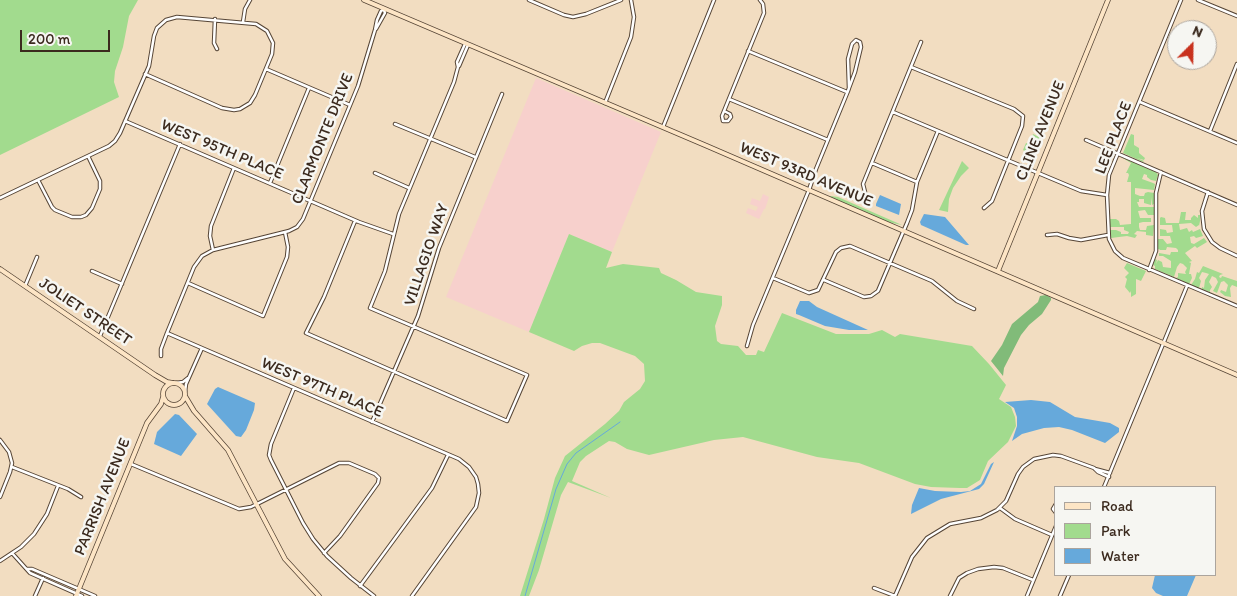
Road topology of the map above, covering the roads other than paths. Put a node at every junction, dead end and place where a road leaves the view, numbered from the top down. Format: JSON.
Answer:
{"nodes":[{"id":1,"x":250,"y":0,"type":"edge"},
{"id":2,"x":364,"y":0,"type":"edge"},
{"id":3,"x":529,"y":0,"type":"edge"},
{"id":4,"x":621,"y":0,"type":"edge"},
{"id":5,"x":631,"y":0,"type":"edge"},
{"id":6,"x":714,"y":0,"type":"edge"},
{"id":7,"x":1108,"y":0,"type":"edge"},
{"id":8,"x":1181,"y":0,"type":"edge"},
{"id":9,"x":1198,"y":0,"type":"edge"},
{"id":10,"x":761,"y":1,"type":"edge"},
{"id":11,"x":384,"y":9,"type":"junction"},
{"id":12,"x":1237,"y":16,"type":"edge"},
{"id":13,"x":215,"y":19,"type":"junction"},
{"id":14,"x":243,"y":22,"type":"junction"},
{"id":15,"x":921,"y":42,"type":"dead end"},
{"id":16,"x":467,"y":44,"type":"junction"},
{"id":17,"x":218,"y":49,"type":"dead end"},
{"id":18,"x":748,"y":52,"type":"junction"},
{"id":19,"x":1237,"y":64,"type":"edge"},
{"id":20,"x":911,"y":67,"type":"junction"},
{"id":21,"x":266,"y":70,"type":"junction"},
{"id":22,"x":145,"y":74,"type":"junction"},
{"id":23,"x":309,"y":88,"type":"junction"},
{"id":24,"x":849,"y":88,"type":"junction"},
{"id":25,"x":847,"y":92,"type":"junction"},
{"id":26,"x":502,"y":94,"type":"dead end"},
{"id":27,"x":729,"y":100,"type":"junction"},
{"id":28,"x":1140,"y":102,"type":"junction"},
{"id":29,"x":604,"y":103,"type":"junction"},
{"id":30,"x":350,"y":105,"type":"junction"},
{"id":31,"x":724,"y":111,"type":"dead end"},
{"id":32,"x":893,"y":112,"type":"junction"},
{"id":33,"x":125,"y":121,"type":"junction"},
{"id":34,"x":395,"y":124,"type":"dead end"},
{"id":35,"x":663,"y":127,"type":"junction"},
{"id":36,"x":938,"y":131,"type":"junction"},
{"id":37,"x":1210,"y":131,"type":"junction"},
{"id":38,"x":430,"y":138,"type":"junction"},
{"id":39,"x":828,"y":140,"type":"junction"},
{"id":40,"x":1086,"y":140,"type":"dead end"},
{"id":41,"x":1237,"y":143,"type":"edge"},
{"id":42,"x":180,"y":144,"type":"junction"},
{"id":43,"x":1118,"y":153,"type":"junction"},
{"id":44,"x":88,"y":156,"type":"junction"},
{"id":45,"x":475,"y":157,"type":"junction"},
{"id":46,"x":1008,"y":161,"type":"junction"},
{"id":47,"x":872,"y":163,"type":"junction"},
{"id":48,"x":234,"y":168,"type":"junction"},
{"id":49,"x":1161,"y":172,"type":"junction"},
{"id":50,"x":375,"y":173,"type":"dead end"},
{"id":51,"x":1038,"y":173,"type":"junction"},
{"id":52,"x":38,"y":180,"type":"junction"},
{"id":53,"x":917,"y":182,"type":"junction"},
{"id":54,"x":270,"y":183,"type":"junction"},
{"id":55,"x":409,"y":188,"type":"junction"},
{"id":56,"x":809,"y":190,"type":"junction"},
{"id":57,"x":865,"y":192,"type":"dead end"},
{"id":58,"x":1208,"y":192,"type":"junction"},
{"id":59,"x":1107,"y":195,"type":"junction"},
{"id":60,"x":0,"y":198,"type":"edge"},
{"id":61,"x":311,"y":201,"type":"junction"},
{"id":62,"x":1237,"y":205,"type":"edge"},
{"id":63,"x":984,"y":208,"type":"dead end"},
{"id":64,"x":355,"y":221,"type":"junction"},
{"id":65,"x":904,"y":231,"type":"junction"},
{"id":66,"x":286,"y":232,"type":"junction"},
{"id":67,"x":393,"y":234,"type":"junction"},
{"id":68,"x":1047,"y":235,"type":"dead end"},
{"id":69,"x":1108,"y":235,"type":"junction"},
{"id":70,"x":212,"y":250,"type":"junction"},
{"id":71,"x":1237,"y":256,"type":"edge"},
{"id":72,"x":37,"y":257,"type":"dead end"},
{"id":73,"x":890,"y":263,"type":"junction"},
{"id":74,"x":0,"y":269,"type":"edge"},
{"id":75,"x":1149,"y":270,"type":"junction"},
{"id":76,"x":92,"y":271,"type":"dead end"},
{"id":77,"x":998,"y":271,"type":"junction"},
{"id":78,"x":772,"y":278,"type":"junction"},
{"id":79,"x":824,"y":280,"type":"junction"},
{"id":80,"x":188,"y":283,"type":"junction"},
{"id":81,"x":122,"y":284,"type":"junction"},
{"id":82,"x":25,"y":286,"type":"junction"},
{"id":83,"x":1188,"y":286,"type":"junction"},
{"id":84,"x":1237,"y":306,"type":"edge"},
{"id":85,"x":974,"y":309,"type":"dead end"},
{"id":86,"x":413,"y":326,"type":"junction"},
{"id":87,"x":166,"y":334,"type":"junction"},
{"id":88,"x":100,"y":337,"type":"junction"},
{"id":89,"x":1163,"y":344,"type":"junction"},
{"id":90,"x":747,"y":346,"type":"dead end"},
{"id":91,"x":202,"y":348,"type":"junction"},
{"id":92,"x":161,"y":356,"type":"dead end"},
{"id":93,"x":394,"y":371,"type":"junction"},
{"id":94,"x":155,"y":375,"type":"junction"},
{"id":95,"x":1237,"y":375,"type":"edge"},
{"id":96,"x":189,"y":377,"type":"junction"},
{"id":97,"x":174,"y":383,"type":"junction"},
{"id":98,"x":294,"y":388,"type":"junction"},
{"id":99,"x":164,"y":391,"type":"junction"},
{"id":100,"x":185,"y":394,"type":"junction"},
{"id":101,"x":163,"y":397,"type":"junction"},
{"id":102,"x":172,"y":405,"type":"junction"},
{"id":103,"x":177,"y":405,"type":"junction"},
{"id":104,"x":157,"y":410,"type":"junction"},
{"id":105,"x":194,"y":411,"type":"junction"},
{"id":106,"x":372,"y":422,"type":"junction"},
{"id":107,"x":0,"y":440,"type":"edge"},
{"id":108,"x":448,"y":454,"type":"junction"},
{"id":109,"x":131,"y":464,"type":"junction"},
{"id":110,"x":12,"y":466,"type":"junction"},
{"id":111,"x":1109,"y":475,"type":"junction"},
{"id":112,"x":58,"y":486,"type":"junction"},
{"id":113,"x":1104,"y":486,"type":"edge"},
{"id":114,"x":286,"y":489,"type":"junction"},
{"id":115,"x":0,"y":497,"type":"edge"},
{"id":116,"x":80,"y":497,"type":"dead end"},
{"id":117,"x":256,"y":504,"type":"junction"},
{"id":118,"x":1000,"y":508,"type":"junction"},
{"id":119,"x":1054,"y":530,"type":"edge"},
{"id":120,"x":1052,"y":535,"type":"junction"},
{"id":121,"x":12,"y":553,"type":"junction"},
{"id":122,"x":324,"y":553,"type":"junction"},
{"id":123,"x":0,"y":561,"type":"edge"},
{"id":124,"x":27,"y":569,"type":"junction"},
{"id":125,"x":44,"y":574,"type":"junction"},
{"id":126,"x":1069,"y":576,"type":"edge"},
{"id":127,"x":42,"y":578,"type":"junction"},
{"id":128,"x":1034,"y":580,"type":"junction"},
{"id":129,"x":360,"y":586,"type":"junction"},
{"id":130,"x":874,"y":588,"type":"dead end"},
{"id":131,"x":78,"y":593,"type":"edge"},
{"id":132,"x":35,"y":596,"type":"edge"},
{"id":133,"x":82,"y":596,"type":"edge"},
{"id":134,"x":95,"y":596,"type":"edge"},
{"id":135,"x":319,"y":596,"type":"edge"},
{"id":136,"x":374,"y":596,"type":"edge"},
{"id":137,"x":412,"y":596,"type":"edge"},
{"id":138,"x":895,"y":596,"type":"edge"},
{"id":139,"x":950,"y":596,"type":"edge"},
{"id":140,"x":1027,"y":596,"type":"edge"},
{"id":141,"x":1060,"y":596,"type":"edge"}],
"edges":[{"from":1,"to":14,"type":"street"},
{"from":2,"to":11,"type":"street","name":"WEST 93RD AVENUE"},
{"from":3,"to":4,"type":"street"},
{"from":5,"to":29,"type":"street"},
{"from":6,"to":35,"type":"street"},
{"from":7,"to":51,"type":"street","name":"CLINE AVENUE"},
{"from":8,"to":28,"type":"street","name":"LEE PLACE"},
{"from":9,"to":12,"type":"street"},
{"from":10,"to":18,"type":"street"},
{"from":11,"to":16,"type":"street","name":"WEST 93RD AVENUE"},
{"from":11,"to":30,"type":"street","name":"CLARMONTE DRIVE"},
{"from":13,"to":14,"type":"street"},
{"from":13,"to":17,"type":"street"},
{"from":13,"to":22,"type":"street"},
{"from":14,"to":21,"type":"street"},
{"from":15,"to":20,"type":"street"},
{"from":16,"to":29,"type":"street","name":"WEST 93RD AVENUE"},
{"from":16,"to":38,"type":"street"},
{"from":18,"to":25,"type":"street"},
{"from":18,"to":27,"type":"street"},
{"from":19,"to":37,"type":"street"},
{"from":20,"to":32,"type":"street"},
{"from":20,"to":46,"type":"street"},
{"from":21,"to":22,"type":"street"},
{"from":21,"to":23,"type":"street"},
{"from":22,"to":33,"type":"street"},
{"from":23,"to":30,"type":"street"},
{"from":23,"to":54,"type":"street"},
{"from":24,"to":24,"type":"street"},
{"from":24,"to":25,"type":"street"},
{"from":25,"to":39,"type":"street"},
{"from":26,"to":45,"type":"street","name":"VILLAGIO WAY"},
{"from":27,"to":31,"type":"street"},
{"from":27,"to":39,"type":"street"},
{"from":28,"to":37,"type":"street"},
{"from":28,"to":43,"type":"street","name":"LEE PLACE"},
{"from":29,"to":35,"type":"street","name":"WEST 93RD AVENUE"},
{"from":30,"to":61,"type":"street","name":"CLARMONTE DRIVE"},
{"from":32,"to":36,"type":"street"},
{"from":32,"to":47,"type":"street"},
{"from":33,"to":42,"type":"street","name":"WEST 95TH PLACE"},
{"from":33,"to":44,"type":"street"},
{"from":34,"to":38,"type":"street"},
{"from":35,"to":56,"type":"street","name":"WEST 93RD AVENUE"},
{"from":36,"to":46,"type":"street"},
{"from":36,"to":53,"type":"street"},
{"from":37,"to":41,"type":"street"},
{"from":38,"to":45,"type":"street"},
{"from":38,"to":55,"type":"street"},
{"from":39,"to":56,"type":"street"},
{"from":40,"to":43,"type":"street"},
{"from":42,"to":48,"type":"street","name":"WEST 95TH PLACE"},
{"from":42,"to":81,"type":"street"},
{"from":43,"to":49,"type":"street"},
{"from":43,"to":59,"type":"street","name":"LEE PLACE"},
{"from":44,"to":52,"type":"street"},
{"from":44,"to":52,"type":"street"},
{"from":45,"to":86,"type":"street","name":"VILLAGIO WAY"},
{"from":46,"to":51,"type":"street"},
{"from":46,"to":63,"type":"street"},
{"from":47,"to":53,"type":"street"},
{"from":47,"to":57,"type":"street"},
{"from":48,"to":54,"type":"street","name":"WEST 95TH PLACE"},
{"from":48,"to":70,"type":"street"},
{"from":49,"to":58,"type":"street"},
{"from":49,"to":75,"type":"street"},
{"from":50,"to":55,"type":"street"},
{"from":51,"to":59,"type":"street"},
{"from":51,"to":77,"type":"street","name":"CLINE AVENUE"},
{"from":52,"to":60,"type":"street"},
{"from":53,"to":65,"type":"street"},
{"from":54,"to":61,"type":"street","name":"WEST 95TH PLACE"},
{"from":55,"to":67,"type":"street"},
{"from":56,"to":65,"type":"street","name":"WEST 93RD AVENUE"},
{"from":56,"to":78,"type":"street"},
{"from":58,"to":62,"type":"street"},
{"from":58,"to":71,"type":"street"},
{"from":59,"to":69,"type":"street","name":"LEE PLACE"},
{"from":61,"to":64,"type":"street","name":"WEST 95TH PLACE"},
{"from":61,"to":66,"type":"street","name":"CLARMONTE DRIVE"},
{"from":64,"to":67,"type":"street","name":"WEST 95TH PLACE"},
{"from":64,"to":93,"type":"street"},
{"from":65,"to":73,"type":"street"},
{"from":65,"to":77,"type":"street","name":"WEST 93RD AVENUE"},
{"from":66,"to":70,"type":"street","name":"CLARMONTE DRIVE"},
{"from":66,"to":80,"type":"street"},
{"from":67,"to":86,"type":"street"},
{"from":68,"to":69,"type":"street"},
{"from":69,"to":75,"type":"street","name":"LEE PLACE"},
{"from":70,"to":80,"type":"street"},
{"from":72,"to":82,"type":"street"},
{"from":73,"to":79,"type":"street"},
{"from":73,"to":79,"type":"street"},
{"from":73,"to":85,"type":"street"},
{"from":74,"to":82,"type":"street","name":"JOLIET STREET"},
{"from":75,"to":83,"type":"street","name":"LEE PLACE"},
{"from":76,"to":81,"type":"street"},
{"from":77,"to":89,"type":"street","name":"WEST 93RD AVENUE"},
{"from":78,"to":79,"type":"street"},
{"from":78,"to":90,"type":"street"},
{"from":80,"to":87,"type":"street"},
{"from":81,"to":88,"type":"street"},
{"from":82,"to":88,"type":"street","name":"JOLIET STREET"},
{"from":83,"to":84,"type":"street","name":"LEE PLACE"},
{"from":83,"to":89,"type":"street"},
{"from":86,"to":93,"type":"street","name":"VILLAGIO WAY"},
{"from":86,"to":93,"type":"street"},
{"from":87,"to":91,"type":"street","name":"WEST 97TH PLACE"},
{"from":87,"to":92,"type":"street"},
{"from":88,"to":94,"type":"street","name":"JOLIET STREET"},
{"from":89,"to":95,"type":"street","name":"WEST 93RD AVENUE"},
{"from":89,"to":111,"type":"street"},
{"from":91,"to":96,"type":"street"},
{"from":91,"to":98,"type":"street","name":"WEST 97TH PLACE"},
{"from":93,"to":106,"type":"street","name":"VILLAGIO WAY"},
{"from":94,"to":97,"type":"street","name":"JOLIET STREET"},
{"from":94,"to":99,"type":"street","name":"JOLIET STREET"},
{"from":96,"to":97,"type":"street"},
{"from":96,"to":100,"type":"street"},
{"from":97,"to":99,"type":"street"},
{"from":97,"to":100,"type":"street"},
{"from":98,"to":106,"type":"street","name":"WEST 97TH PLACE"},
{"from":98,"to":114,"type":"street"},
{"from":99,"to":101,"type":"street","name":"PARRISH AVENUE"},
{"from":100,"to":103,"type":"street"},
{"from":100,"to":105,"type":"street"},
{"from":101,"to":102,"type":"street"},
{"from":101,"to":104,"type":"street","name":"PARRISH AVENUE"},
{"from":102,"to":103,"type":"street"},
{"from":102,"to":104,"type":"street"},
{"from":103,"to":105,"type":"street"},
{"from":104,"to":109,"type":"street","name":"PARRISH AVENUE"},
{"from":105,"to":117,"type":"street"},
{"from":106,"to":108,"type":"street","name":"WEST 97TH PLACE"},
{"from":107,"to":110,"type":"street"},
{"from":108,"to":129,"type":"street"},
{"from":108,"to":137,"type":"street","name":"WEST 97TH PLACE"},
{"from":109,"to":117,"type":"street"},
{"from":109,"to":131,"type":"street","name":"PARRISH AVENUE"},
{"from":110,"to":112,"type":"street"},
{"from":110,"to":115,"type":"street"},
{"from":111,"to":113,"type":"street"},
{"from":111,"to":118,"type":"street"},
{"from":112,"to":116,"type":"street"},
{"from":112,"to":121,"type":"street"},
{"from":114,"to":117,"type":"street"},
{"from":114,"to":122,"type":"street"},
{"from":114,"to":122,"type":"street"},
{"from":117,"to":135,"type":"street"},
{"from":118,"to":120,"type":"street"},
{"from":118,"to":138,"type":"street"},
{"from":119,"to":120,"type":"street"},
{"from":120,"to":128,"type":"street"},
{"from":121,"to":123,"type":"street"},
{"from":121,"to":124,"type":"street"},
{"from":122,"to":129,"type":"street"},
{"from":124,"to":125,"type":"street"},
{"from":124,"to":127,"type":"street"},
{"from":125,"to":127,"type":"street"},
{"from":125,"to":131,"type":"street"},
{"from":126,"to":141,"type":"street"},
{"from":127,"to":131,"type":"street"},
{"from":127,"to":132,"type":"street"},
{"from":128,"to":139,"type":"street"},
{"from":128,"to":140,"type":"street"},
{"from":129,"to":136,"type":"street"},
{"from":130,"to":138,"type":"street"},
{"from":131,"to":133,"type":"street"},
{"from":131,"to":134,"type":"street"}]}
